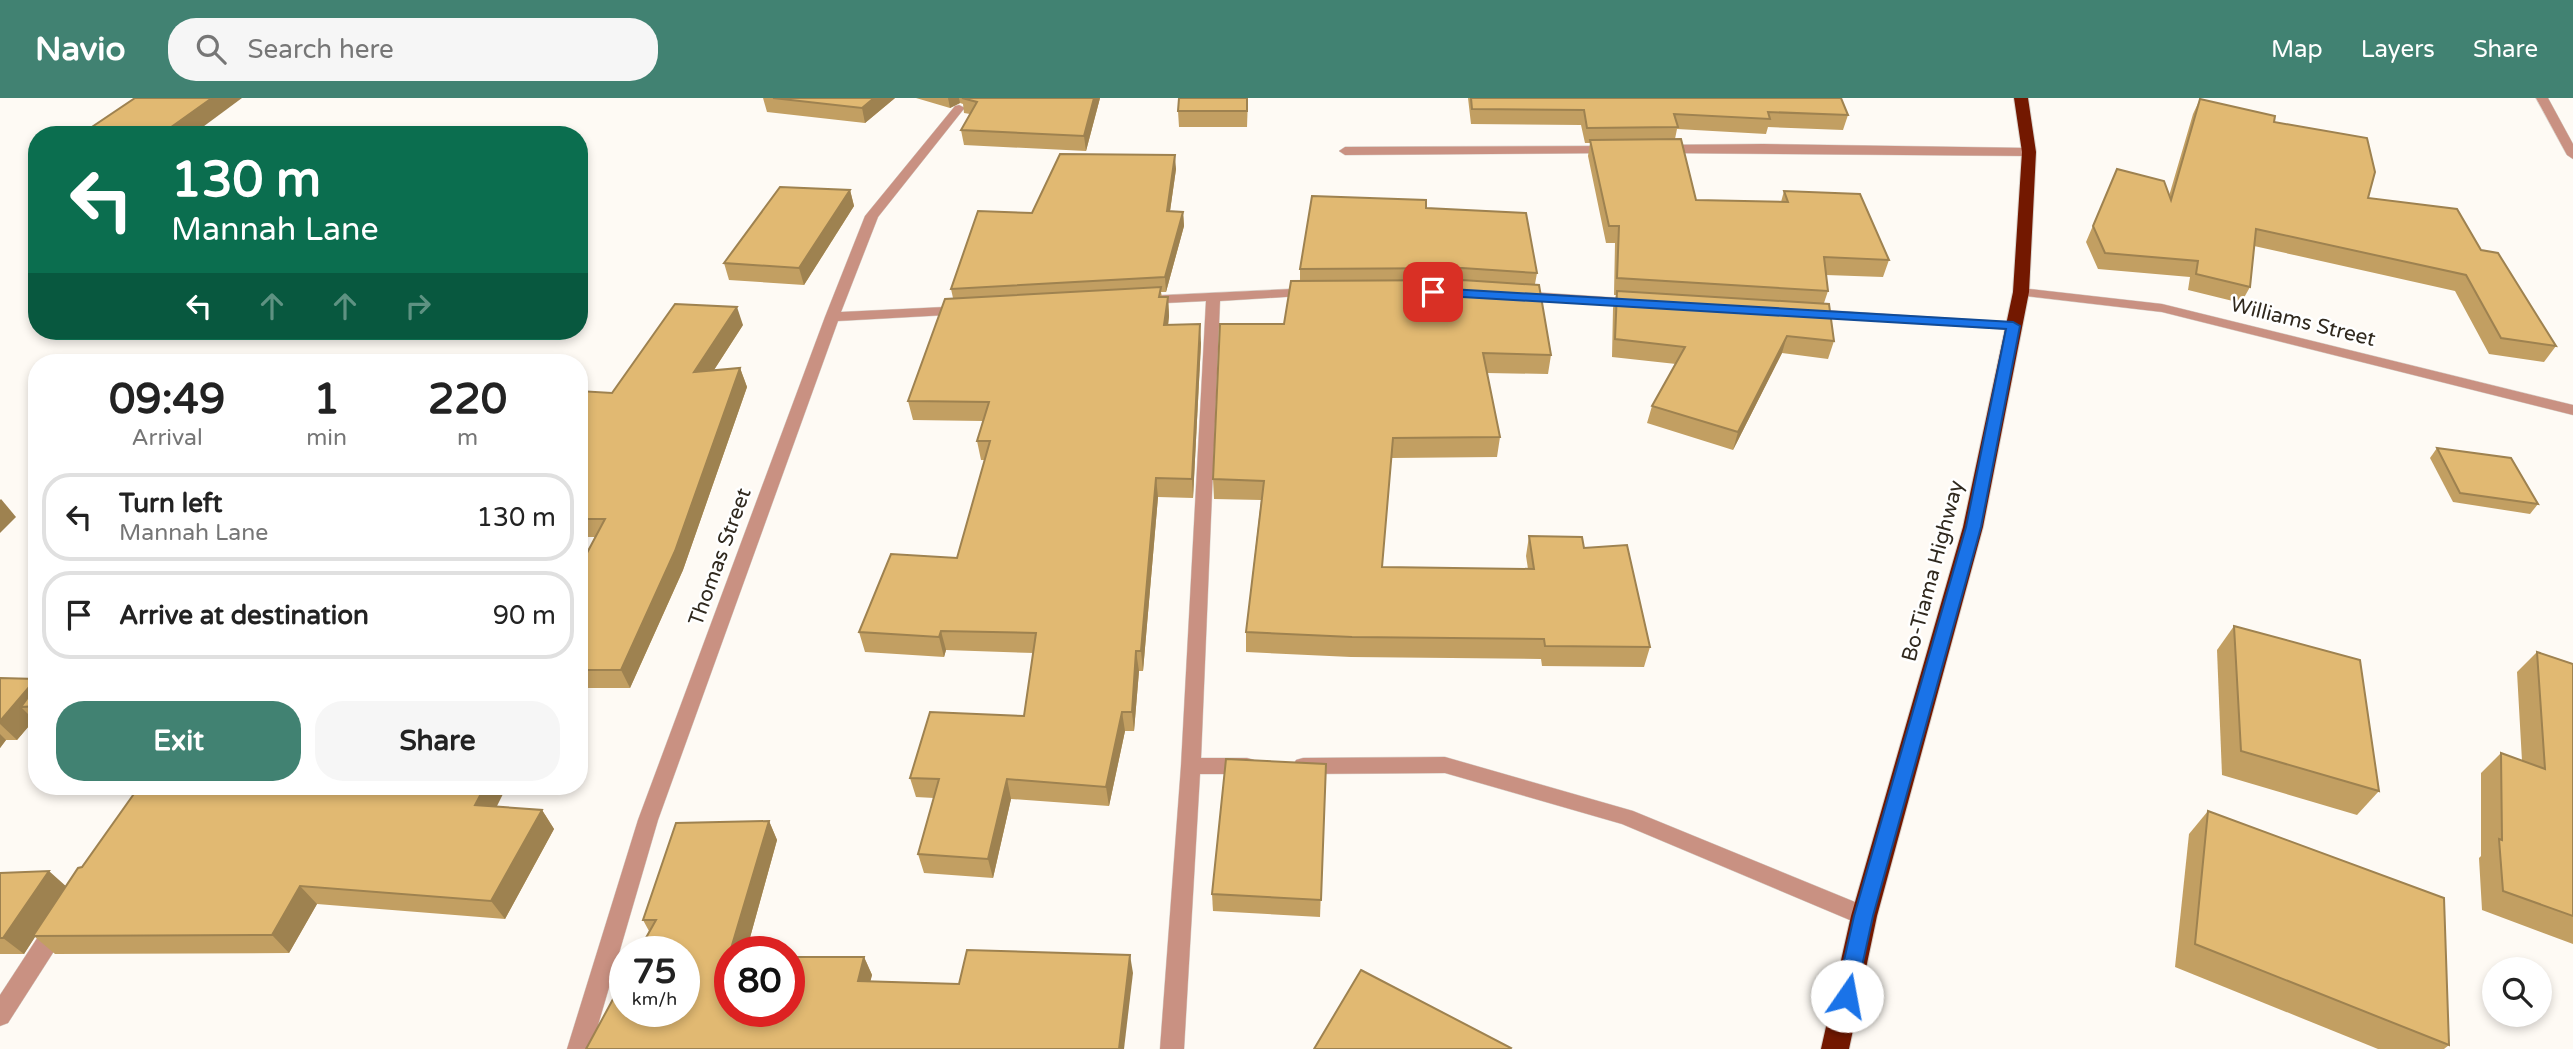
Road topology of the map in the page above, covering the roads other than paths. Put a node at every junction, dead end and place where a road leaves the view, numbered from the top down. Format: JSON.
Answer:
{"nodes":[{"id":1,"x":2021,"y":98,"type":"edge"},
{"id":2,"x":2542,"y":98,"type":"edge"},
{"id":3,"x":959,"y":108,"type":"edge"},
{"id":4,"x":1345,"y":151,"type":"dead end"},
{"id":5,"x":2029,"y":152,"type":"junction"},
{"id":6,"x":2573,"y":156,"type":"edge"},
{"id":7,"x":1325,"y":292,"type":"edge"},
{"id":8,"x":2021,"y":292,"type":"junction"},
{"id":9,"x":1502,"y":295,"type":"edge"},
{"id":10,"x":1213,"y":296,"type":"junction"},
{"id":11,"x":1132,"y":300,"type":"edge"},
{"id":12,"x":1654,"y":304,"type":"edge"},
{"id":13,"x":982,"y":309,"type":"edge"},
{"id":14,"x":1792,"y":312,"type":"edge"},
{"id":15,"x":832,"y":317,"type":"junction"},
{"id":16,"x":2013,"y":326,"type":"junction"},
{"id":17,"x":2573,"y":410,"type":"edge"},
{"id":18,"x":1191,"y":766,"type":"junction"},
{"id":19,"x":67,"y":912,"type":"edge"},
{"id":20,"x":1864,"y":916,"type":"junction"},
{"id":21,"x":0,"y":1015,"type":"edge"},
{"id":22,"x":579,"y":1049,"type":"edge"},
{"id":23,"x":1172,"y":1049,"type":"edge"},
{"id":24,"x":1835,"y":1049,"type":"edge"}],
"edges":[{"from":1,"to":5,"type":"highway","name":"Bo-Tiama Highway"},
{"from":2,"to":6,"type":"street"},
{"from":3,"to":15,"type":"street","name":"Thomas Street"},
{"from":4,"to":5,"type":"street"},
{"from":5,"to":8,"type":"highway","name":"Bo-Tiama Highway"},
{"from":7,"to":10,"type":"street"},
{"from":8,"to":16,"type":"highway","name":"Bo-Tiama Highway"},
{"from":8,"to":17,"type":"street","name":"Williams Street"},
{"from":9,"to":12,"type":"street"},
{"from":10,"to":11,"type":"street"},
{"from":10,"to":18,"type":"street"},
{"from":13,"to":15,"type":"street"},
{"from":14,"to":16,"type":"street"},
{"from":15,"to":22,"type":"street","name":"Thomas Street"},
{"from":16,"to":20,"type":"highway","name":"Bo-Tiama Highway"},
{"from":18,"to":20,"type":"street"},
{"from":18,"to":23,"type":"street"},
{"from":19,"to":21,"type":"street"},
{"from":20,"to":24,"type":"highway","name":"Bo-Tiama Highway"}]}
